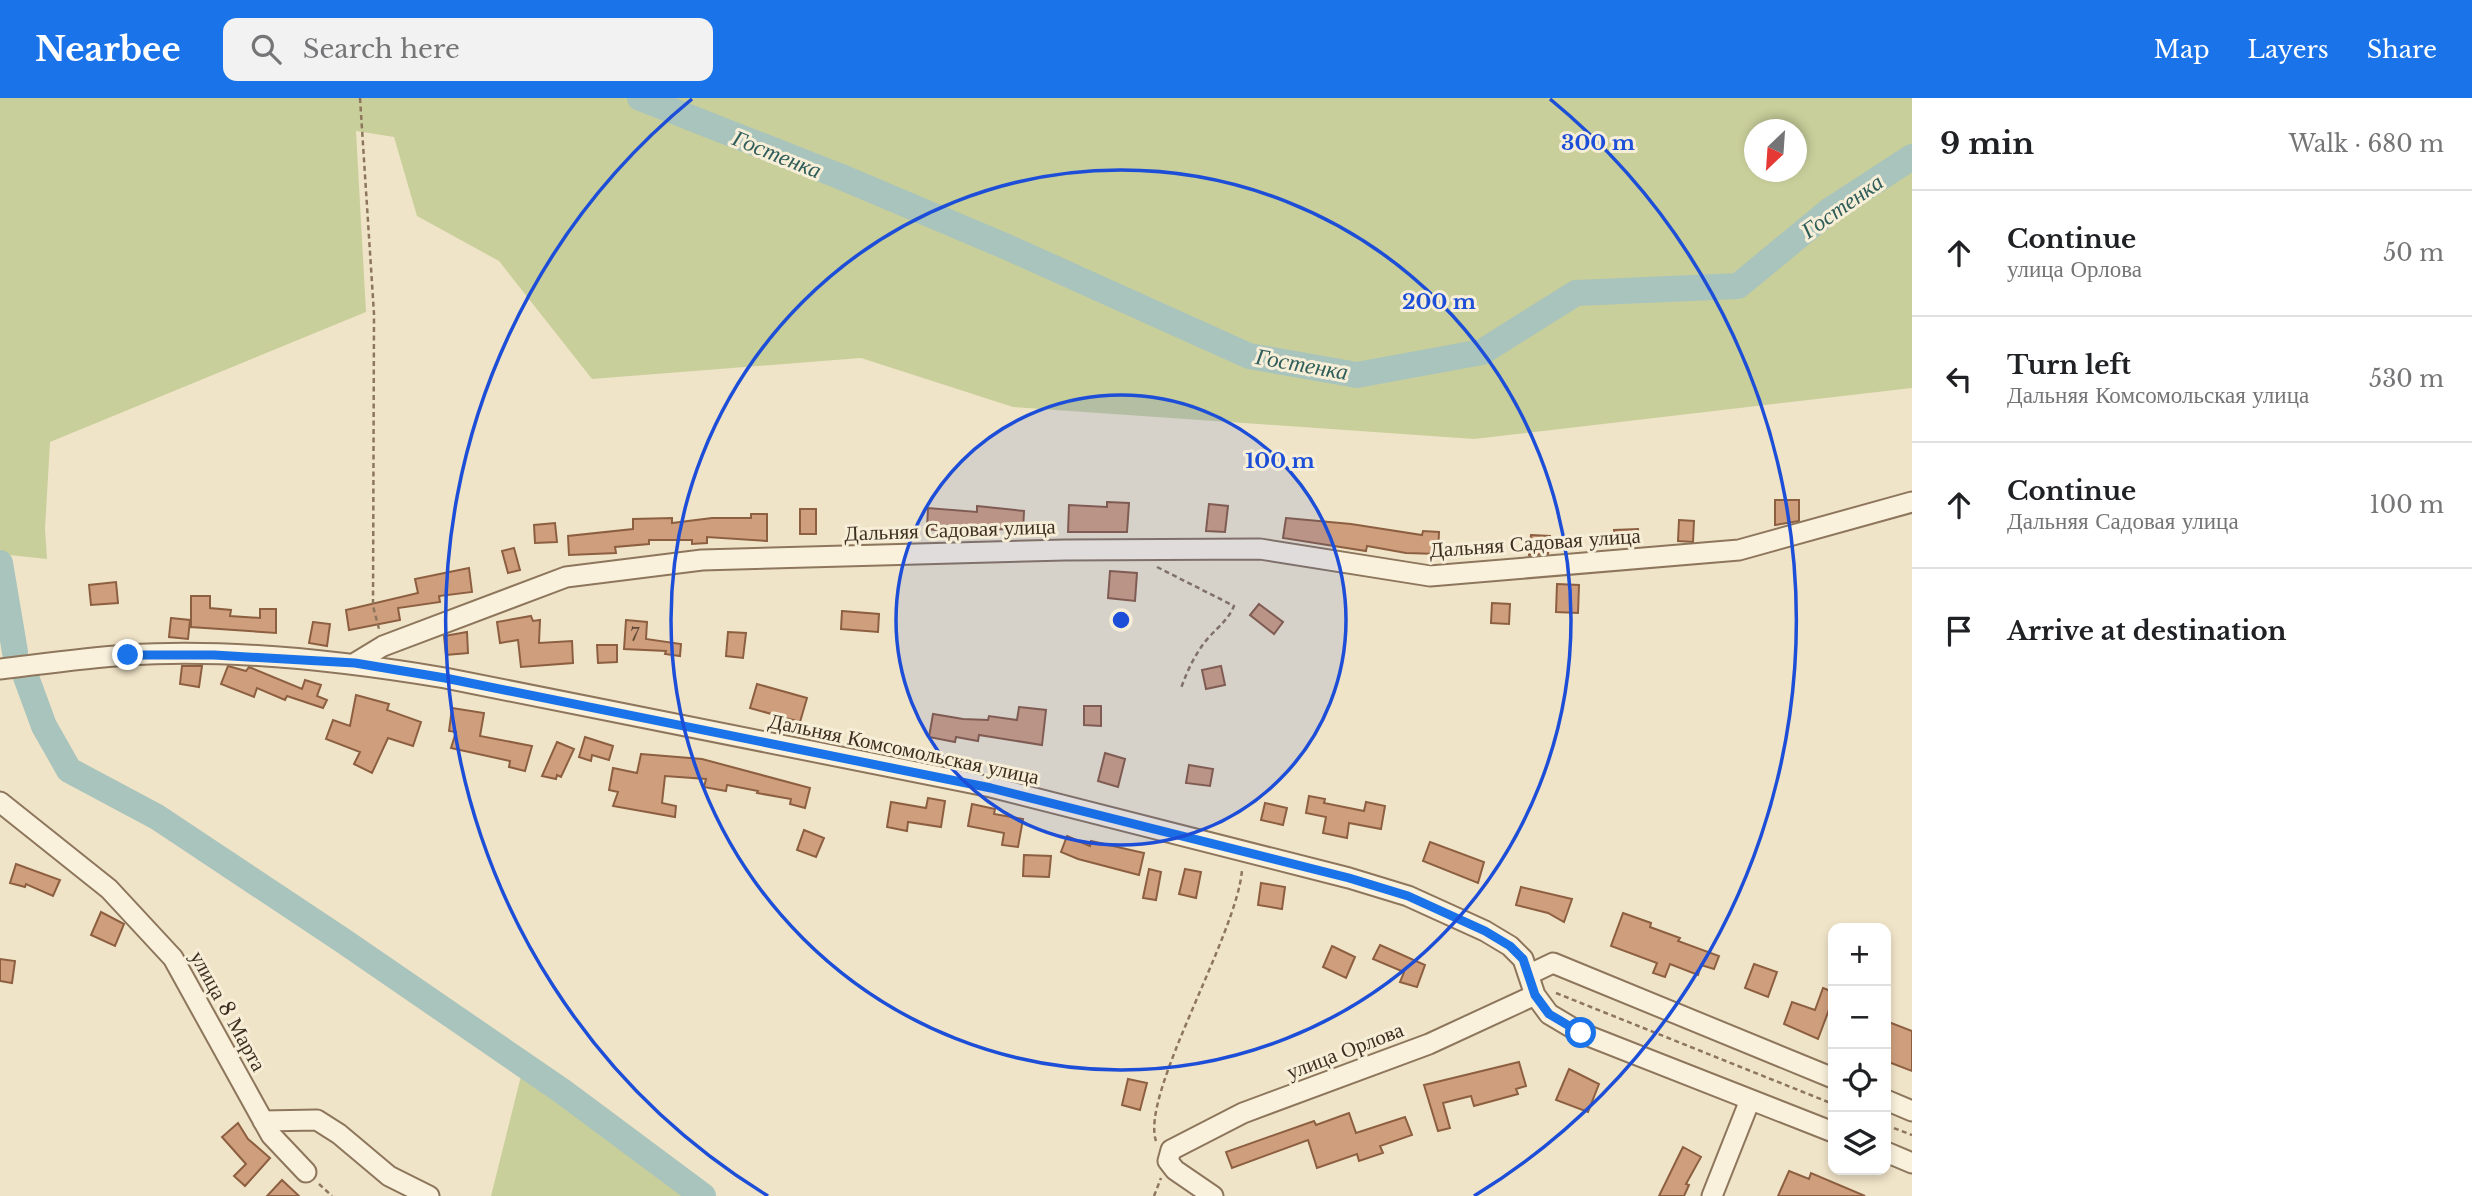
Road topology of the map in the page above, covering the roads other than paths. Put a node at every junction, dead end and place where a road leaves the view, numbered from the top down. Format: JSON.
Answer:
{"nodes":[{"id":1,"x":1912,"y":502,"type":"edge"},
{"id":2,"x":355,"y":663,"type":"junction"},
{"id":3,"x":0,"y":669,"type":"edge"},
{"id":4,"x":0,"y":802,"type":"edge"},
{"id":5,"x":1533,"y":984,"type":"junction"},
{"id":6,"x":1828,"y":1076,"type":"edge"},
{"id":7,"x":1750,"y":1100,"type":"junction"},
{"id":8,"x":1891,"y":1102,"type":"edge"},
{"id":9,"x":1912,"y":1111,"type":"edge"},
{"id":10,"x":263,"y":1121,"type":"junction"},
{"id":11,"x":1828,"y":1130,"type":"edge"},
{"id":12,"x":1891,"y":1154,"type":"edge"},
{"id":13,"x":1912,"y":1163,"type":"edge"},
{"id":14,"x":306,"y":1172,"type":"dead end"},
{"id":15,"x":429,"y":1196,"type":"edge"},
{"id":16,"x":1213,"y":1196,"type":"edge"},
{"id":17,"x":1712,"y":1196,"type":"edge"}],
"edges":[{"from":1,"to":2,"type":"street","name":"Дальняя Садовая улица"},
{"from":2,"to":3,"type":"street"},
{"from":2,"to":5,"type":"street","name":"Дальняя Комсомольская улица"},
{"from":4,"to":10,"type":"street","name":"улица 8 Марта"},
{"from":5,"to":6,"type":"street"},
{"from":5,"to":7,"type":"street"},
{"from":5,"to":16,"type":"street","name":"улица Орлова"},
{"from":7,"to":11,"type":"street"},
{"from":7,"to":17,"type":"street"},
{"from":8,"to":9,"type":"street"},
{"from":10,"to":14,"type":"street","name":"улица 8 Марта"},
{"from":10,"to":15,"type":"street"},
{"from":12,"to":13,"type":"street"}]}
